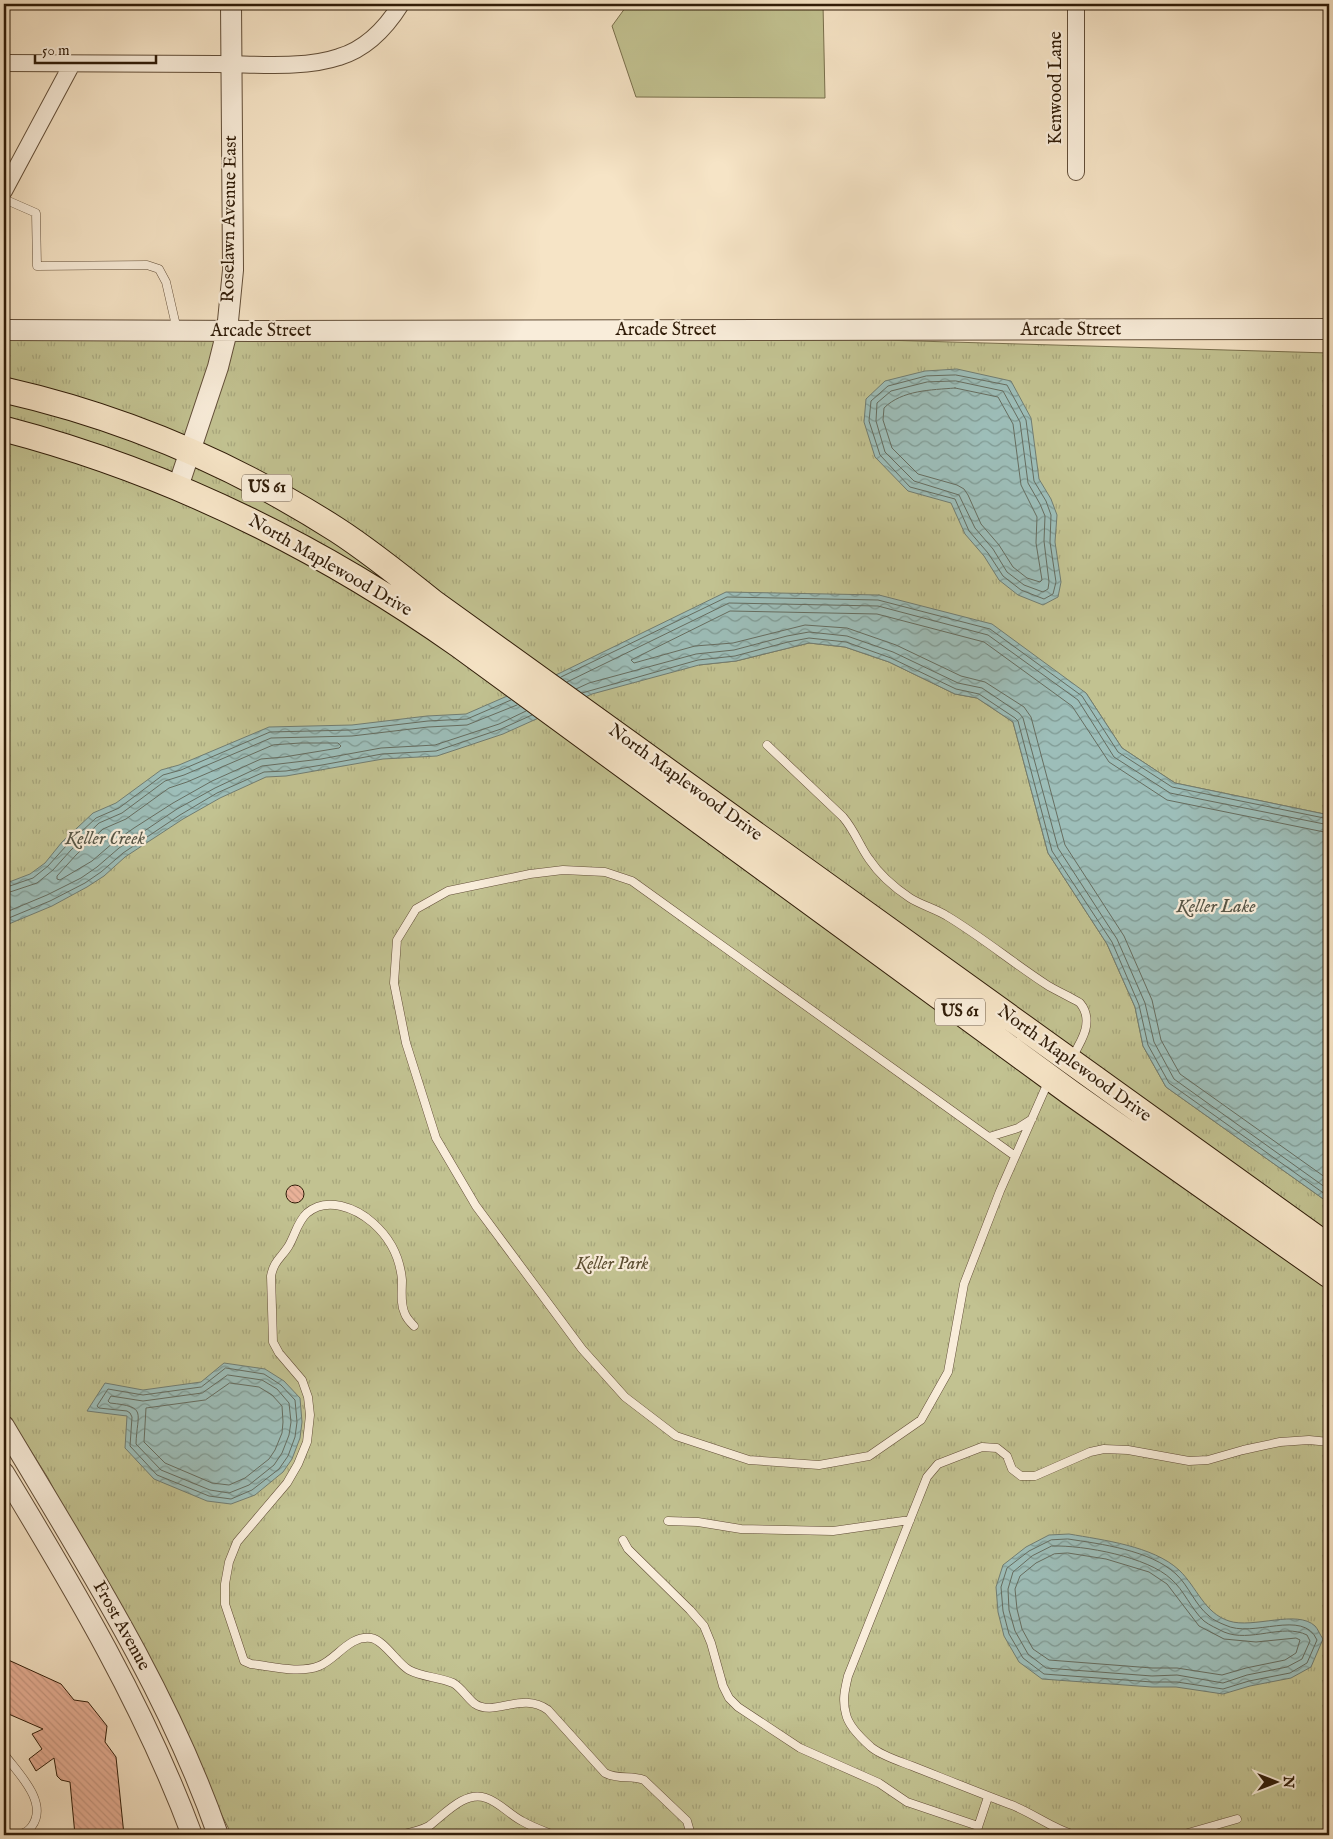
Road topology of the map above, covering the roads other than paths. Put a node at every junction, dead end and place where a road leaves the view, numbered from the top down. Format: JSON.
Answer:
{"nodes":[{"id":1,"x":231,"y":4,"type":"edge"},
{"id":2,"x":401,"y":4,"type":"edge"},
{"id":3,"x":1076,"y":4,"type":"edge"},
{"id":4,"x":4,"y":63,"type":"edge"},
{"id":5,"x":72,"y":64,"type":"junction"},
{"id":6,"x":232,"y":64,"type":"junction"},
{"id":7,"x":1076,"y":172,"type":"dead end"},
{"id":8,"x":4,"y":191,"type":"edge"},
{"id":9,"x":4,"y":199,"type":"edge"},
{"id":10,"x":1329,"y":329,"type":"edge"},
{"id":11,"x":4,"y":330,"type":"edge"},
{"id":12,"x":177,"y":331,"type":"junction"},
{"id":13,"x":227,"y":331,"type":"junction"},
{"id":14,"x":4,"y":390,"type":"edge"},
{"id":15,"x":4,"y":429,"type":"edge"},
{"id":16,"x":191,"y":451,"type":"junction"},
{"id":17,"x":178,"y":487,"type":"junction"},
{"id":18,"x":767,"y":745,"type":"dead end"},
{"id":19,"x":1070,"y":1060,"type":"junction"},
{"id":20,"x":1050,"y":1078,"type":"junction"},
{"id":21,"x":1032,"y":1119,"type":"junction"},
{"id":22,"x":989,"y":1137,"type":"junction"},
{"id":23,"x":1015,"y":1156,"type":"junction"},
{"id":24,"x":1329,"y":1247,"type":"edge"},
{"id":25,"x":1329,"y":1275,"type":"edge"},
{"id":26,"x":414,"y":1326,"type":"dead end"},
{"id":27,"x":4,"y":1426,"type":"edge"},
{"id":28,"x":1329,"y":1442,"type":"edge"},
{"id":29,"x":4,"y":1473,"type":"edge"},
{"id":30,"x":910,"y":1520,"type":"junction"},
{"id":31,"x":668,"y":1521,"type":"dead end"},
{"id":32,"x":623,"y":1540,"type":"dead end"},
{"id":33,"x":4,"y":1754,"type":"edge"},
{"id":34,"x":988,"y":1797,"type":"junction"},
{"id":35,"x":1237,"y":1819,"type":"dead end"},
{"id":36,"x":978,"y":1826,"type":"junction"},
{"id":37,"x":4,"y":1834,"type":"edge"},
{"id":38,"x":192,"y":1835,"type":"edge"},
{"id":39,"x":218,"y":1835,"type":"edge"},
{"id":40,"x":399,"y":1835,"type":"edge"},
{"id":41,"x":554,"y":1835,"type":"edge"},
{"id":42,"x":691,"y":1835,"type":"edge"},
{"id":43,"x":977,"y":1835,"type":"edge"},
{"id":44,"x":1075,"y":1835,"type":"edge"},
{"id":45,"x":1182,"y":1835,"type":"edge"}],
"edges":[{"from":1,"to":6,"type":"street","name":"Roselawn Avenue East"},
{"from":2,"to":6,"type":"street"},
{"from":3,"to":7,"type":"street","name":"Kenwood Lane"},
{"from":4,"to":5,"type":"street"},
{"from":5,"to":6,"type":"street"},
{"from":5,"to":8,"type":"street"},
{"from":6,"to":13,"type":"street","name":"Roselawn Avenue East"},
{"from":9,"to":12,"type":"lane"},
{"from":10,"to":13,"type":"street","name":"Arcade Street"},
{"from":11,"to":12,"type":"street","name":"Arcade Street"},
{"from":12,"to":13,"type":"street","name":"Arcade Street"},
{"from":13,"to":16,"type":"street","name":"Roselawn Avenue East"},
{"from":14,"to":16,"type":"main road","name":"North Maplewood Drive","number":"US 61"},
{"from":15,"to":17,"type":"main road","name":"North Maplewood Drive","number":"US 61"},
{"from":16,"to":17,"type":"street","name":"Roselawn Avenue East"},
{"from":16,"to":19,"type":"main road","name":"North Maplewood Drive","number":"US 61"},
{"from":17,"to":20,"type":"main road","name":"North Maplewood Drive","number":"US 61"},
{"from":18,"to":19,"type":"lane"},
{"from":19,"to":24,"type":"main road","name":"North Maplewood Drive","number":"US 61"},
{"from":20,"to":21,"type":"lane"},
{"from":20,"to":25,"type":"main road","name":"North Maplewood Drive","number":"US 61"},
{"from":21,"to":22,"type":"lane"},
{"from":21,"to":23,"type":"lane"},
{"from":22,"to":23,"type":"lane"},
{"from":22,"to":23,"type":"lane"},
{"from":26,"to":42,"type":"lane"},
{"from":27,"to":39,"type":"street","name":"Frost Avenue"},
{"from":28,"to":30,"type":"lane"},
{"from":29,"to":38,"type":"street","name":"Frost Avenue"},
{"from":30,"to":31,"type":"lane"},
{"from":30,"to":34,"type":"lane"},
{"from":32,"to":36,"type":"lane"},
{"from":33,"to":37,"type":"lane"},
{"from":34,"to":36,"type":"lane"},
{"from":34,"to":44,"type":"lane"},
{"from":35,"to":45,"type":"lane"},
{"from":36,"to":43,"type":"lane"},
{"from":40,"to":41,"type":"lane"}]}
